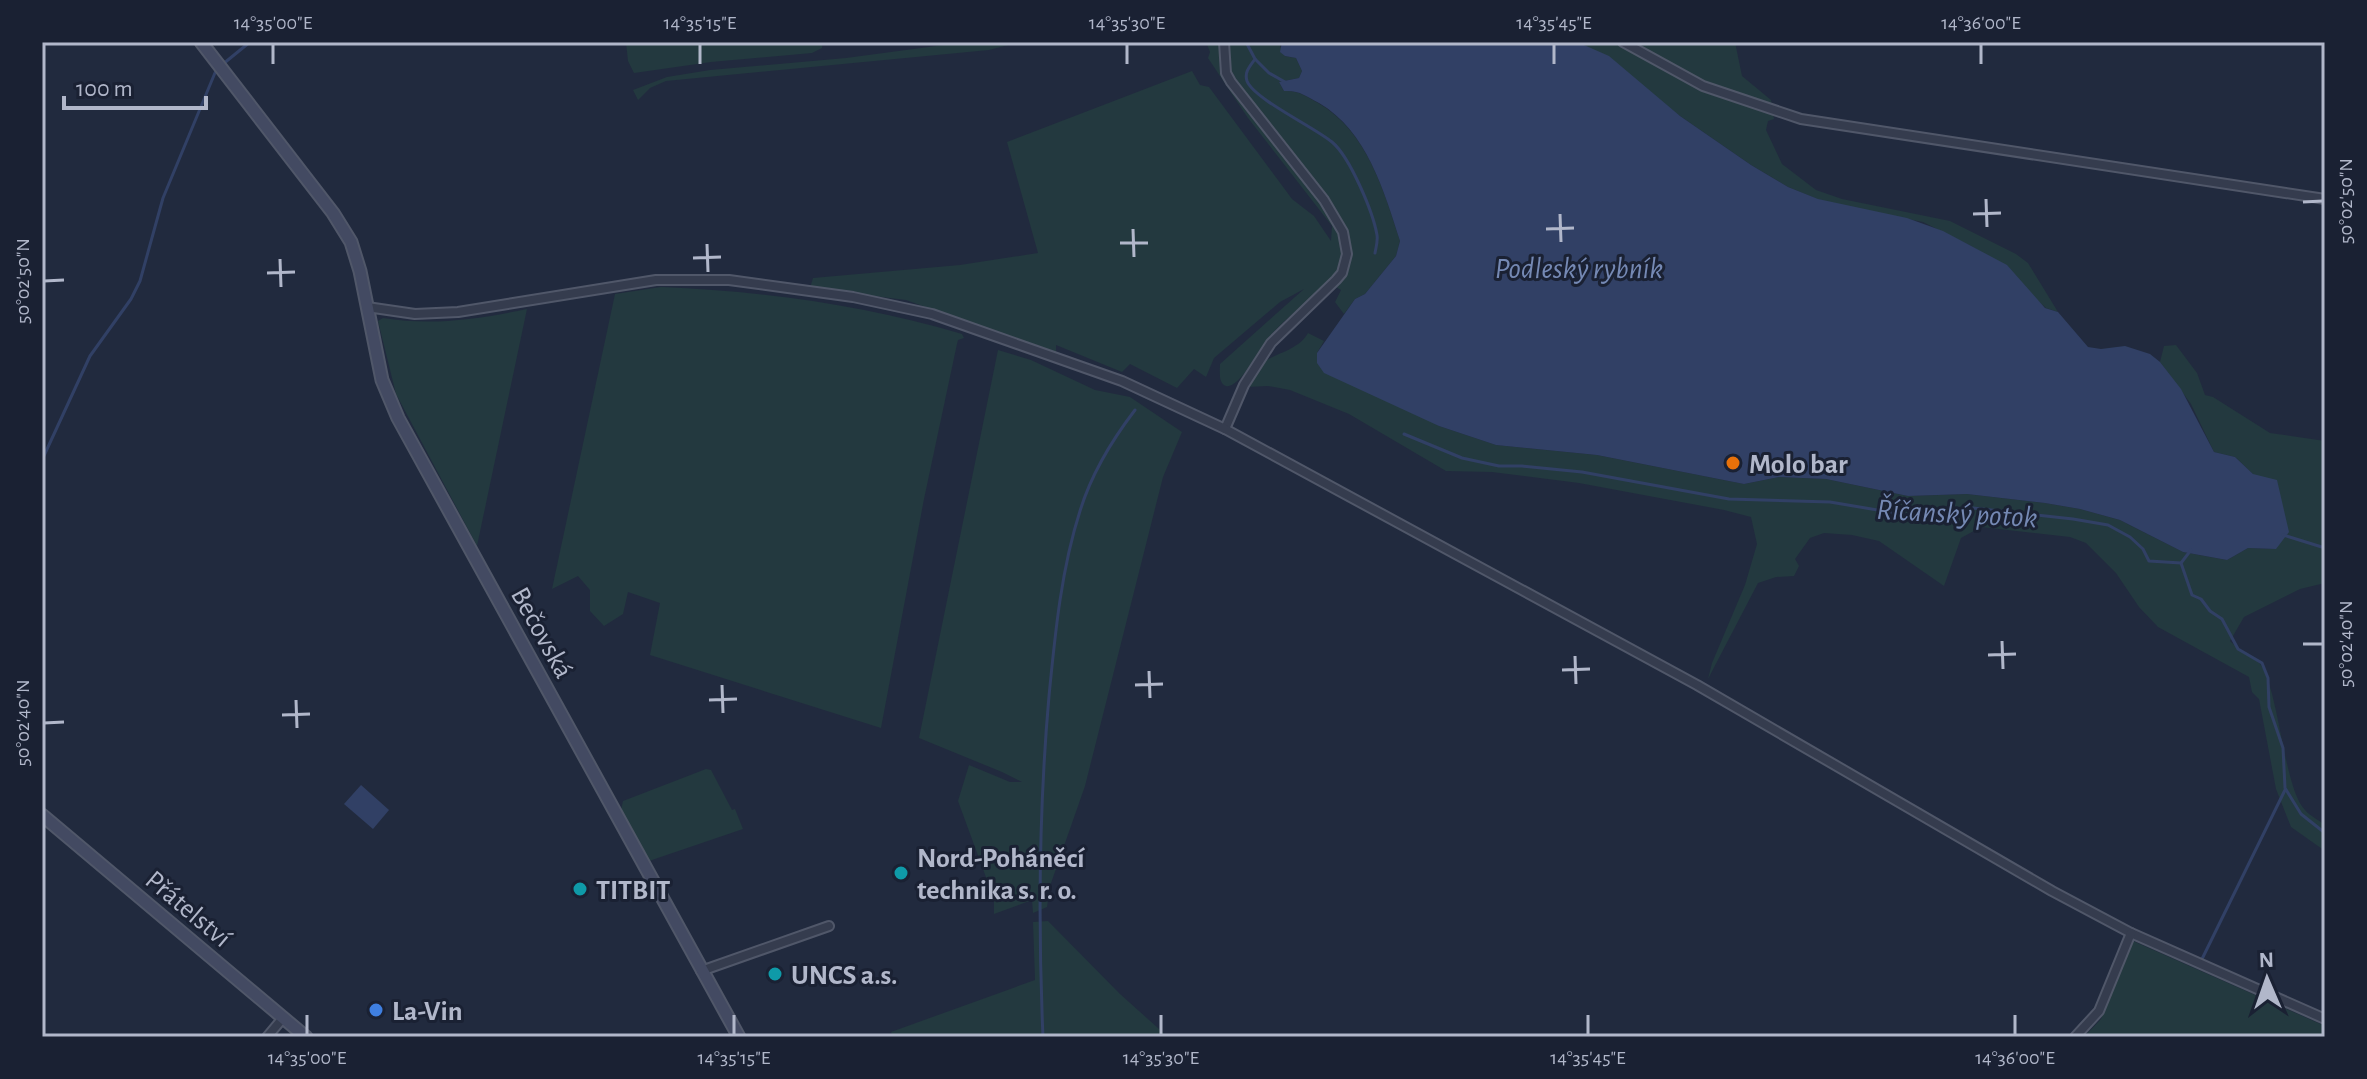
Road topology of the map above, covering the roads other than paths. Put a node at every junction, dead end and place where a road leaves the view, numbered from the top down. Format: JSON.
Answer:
{"nodes":[{"id":1,"x":201,"y":42,"type":"edge"},
{"id":2,"x":1224,"y":42,"type":"edge"},
{"id":3,"x":1623,"y":42,"type":"edge"},
{"id":4,"x":2325,"y":199,"type":"edge"},
{"id":5,"x":367,"y":307,"type":"junction"},
{"id":6,"x":1225,"y":429,"type":"junction"},
{"id":7,"x":42,"y":815,"type":"edge"},
{"id":8,"x":829,"y":926,"type":"dead end"},
{"id":9,"x":2131,"y":933,"type":"junction"},
{"id":10,"x":701,"y":971,"type":"junction"},
{"id":11,"x":283,"y":1018,"type":"junction"},
{"id":12,"x":2325,"y":1019,"type":"edge"},
{"id":13,"x":267,"y":1037,"type":"edge"},
{"id":14,"x":306,"y":1037,"type":"edge"},
{"id":15,"x":739,"y":1037,"type":"edge"},
{"id":16,"x":2075,"y":1037,"type":"edge"}],
"edges":[{"from":1,"to":5,"type":"street","name":"Bečovská"},
{"from":2,"to":6,"type":"street"},
{"from":3,"to":4,"type":"street"},
{"from":5,"to":6,"type":"street"},
{"from":5,"to":10,"type":"street","name":"Bečovská"},
{"from":6,"to":9,"type":"street"},
{"from":7,"to":11,"type":"street","name":"Přátelství"},
{"from":8,"to":10,"type":"street"},
{"from":9,"to":12,"type":"street"},
{"from":9,"to":16,"type":"street"},
{"from":10,"to":15,"type":"street","name":"Bečovská"},
{"from":11,"to":13,"type":"street"},
{"from":11,"to":14,"type":"street","name":"Přátelství"}]}
